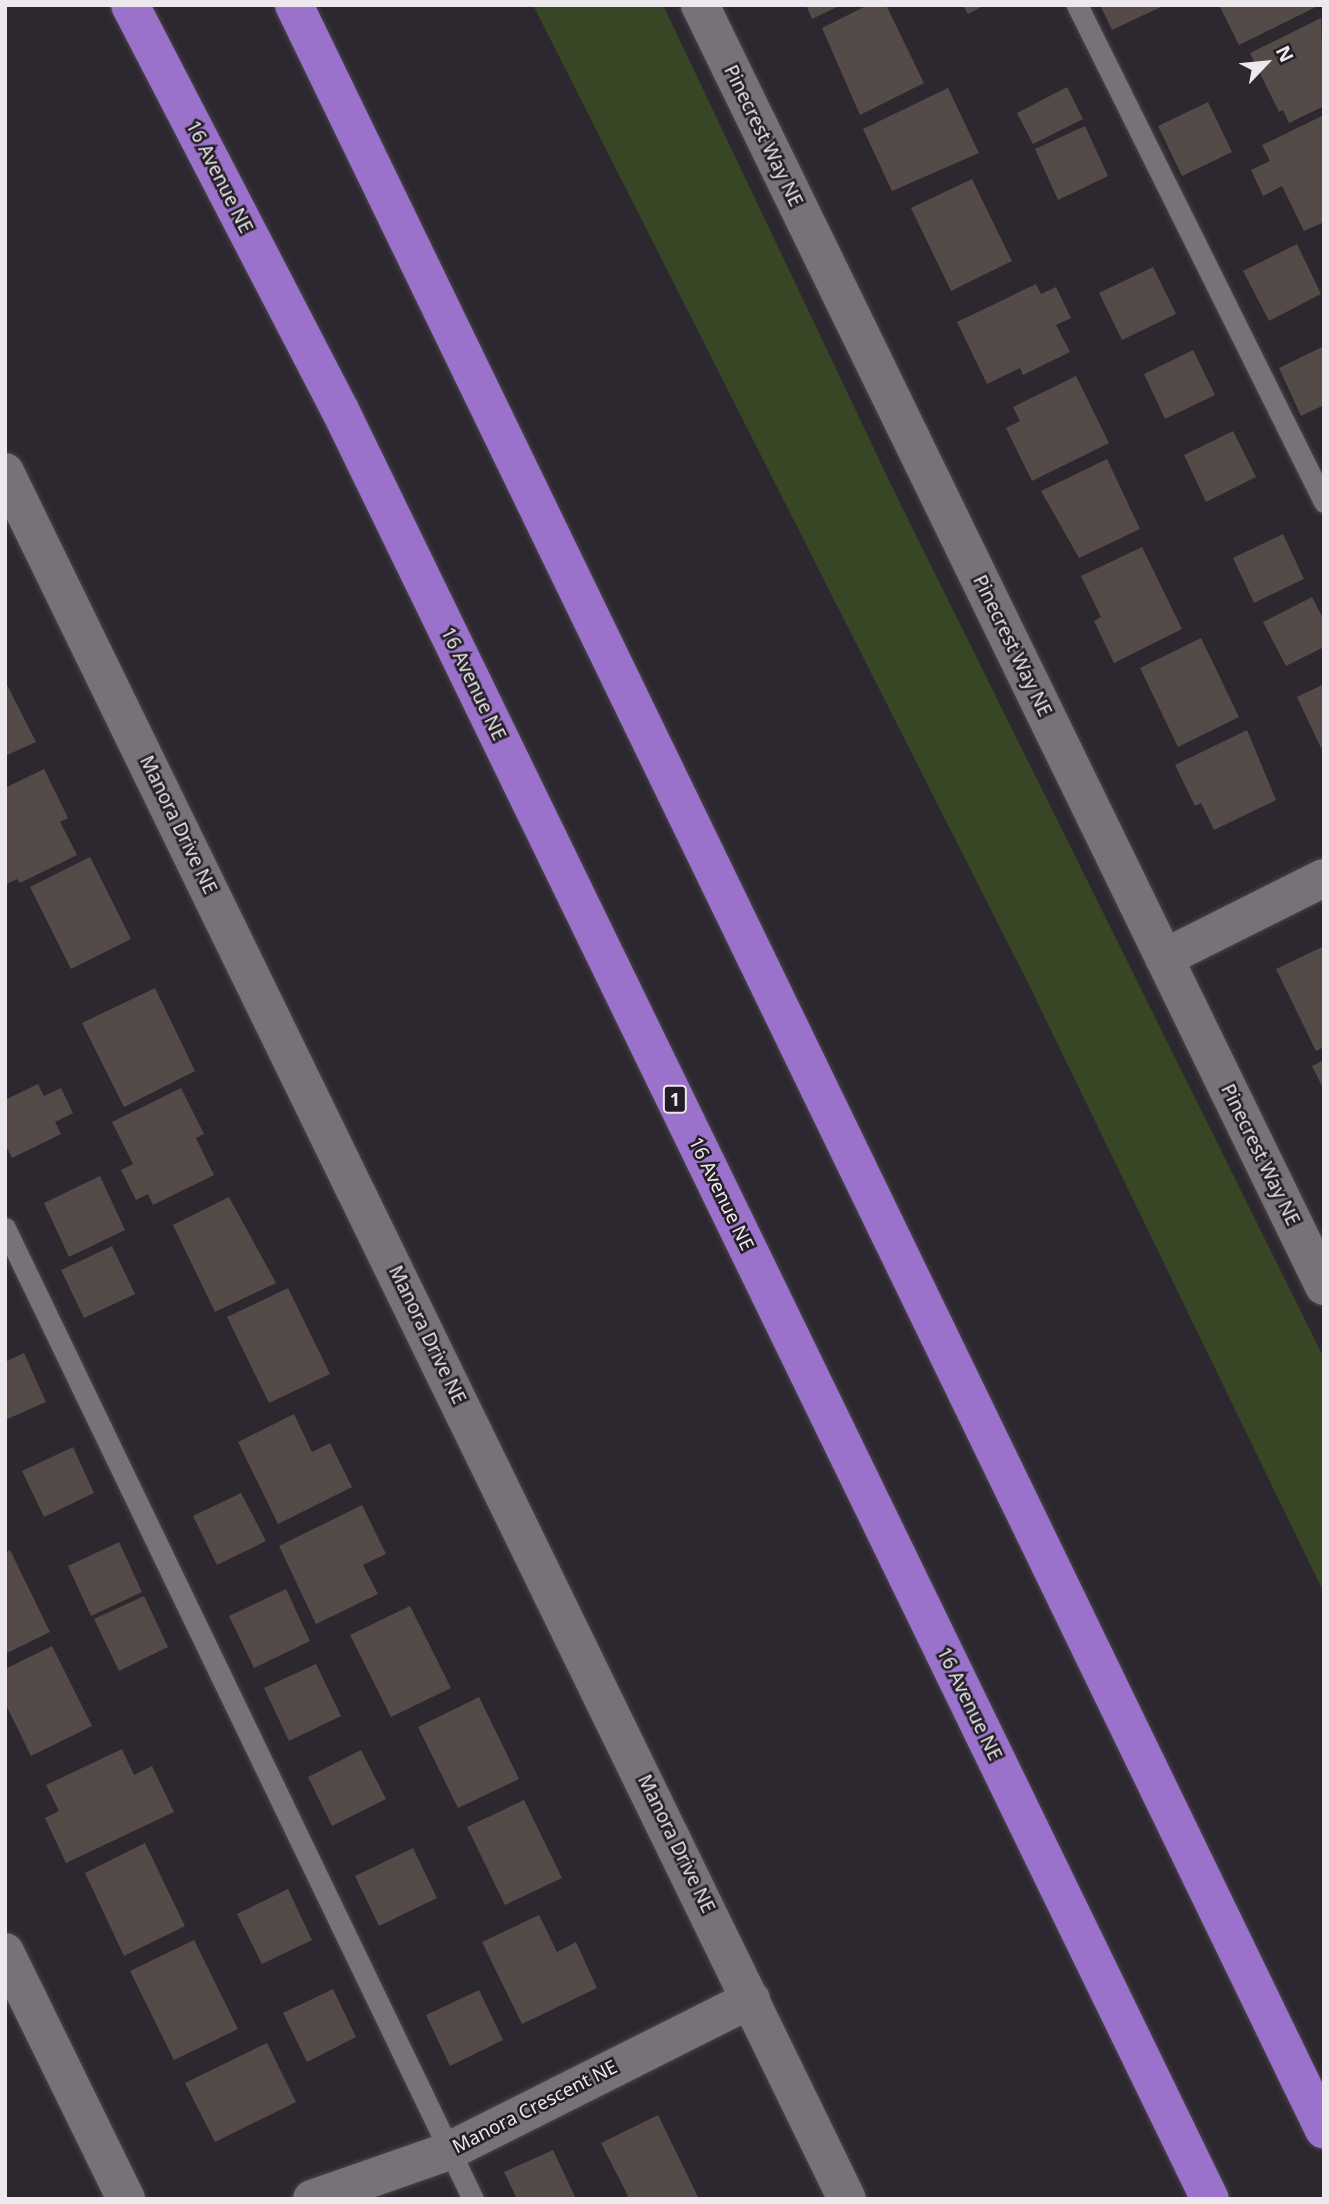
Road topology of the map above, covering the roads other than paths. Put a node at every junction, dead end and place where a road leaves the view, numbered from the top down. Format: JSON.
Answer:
{"nodes":[{"id":1,"x":130,"y":5,"type":"edge"},
{"id":2,"x":295,"y":5,"type":"edge"},
{"id":3,"x":699,"y":5,"type":"edge"},
{"id":4,"x":1077,"y":5,"type":"edge"},
{"id":5,"x":5,"y":472,"type":"edge"},
{"id":6,"x":1324,"y":502,"type":"edge"},
{"id":7,"x":1324,"y":878,"type":"edge"},
{"id":8,"x":1164,"y":958,"type":"junction"},
{"id":9,"x":5,"y":1228,"type":"edge"},
{"id":10,"x":1324,"y":1286,"type":"edge"},
{"id":11,"x":5,"y":1952,"type":"edge"},
{"id":12,"x":751,"y":1999,"type":"junction"},
{"id":13,"x":1324,"y":2130,"type":"edge"},
{"id":14,"x":449,"y":2151,"type":"junction"},
{"id":15,"x":126,"y":2199,"type":"edge"},
{"id":16,"x":312,"y":2199,"type":"edge"},
{"id":17,"x":474,"y":2199,"type":"edge"},
{"id":18,"x":848,"y":2199,"type":"edge"},
{"id":19,"x":1210,"y":2199,"type":"edge"}],
"edges":[{"from":1,"to":19,"type":"highway","name":"16 Avenue NE","number":"1"},
{"from":2,"to":13,"type":"highway"},
{"from":3,"to":8,"type":"street","name":"Pinecrest Way NE"},
{"from":4,"to":6,"type":"lane"},
{"from":5,"to":12,"type":"street","name":"Manora Drive NE"},
{"from":7,"to":8,"type":"street"},
{"from":8,"to":10,"type":"street","name":"Pinecrest Way NE"},
{"from":9,"to":14,"type":"lane"},
{"from":11,"to":15,"type":"street"},
{"from":12,"to":14,"type":"street","name":"Manora Crescent NE"},
{"from":12,"to":18,"type":"street","name":"Manora Drive NE"},
{"from":14,"to":16,"type":"street","name":"Manora Crescent NE"},
{"from":14,"to":17,"type":"lane"}]}
